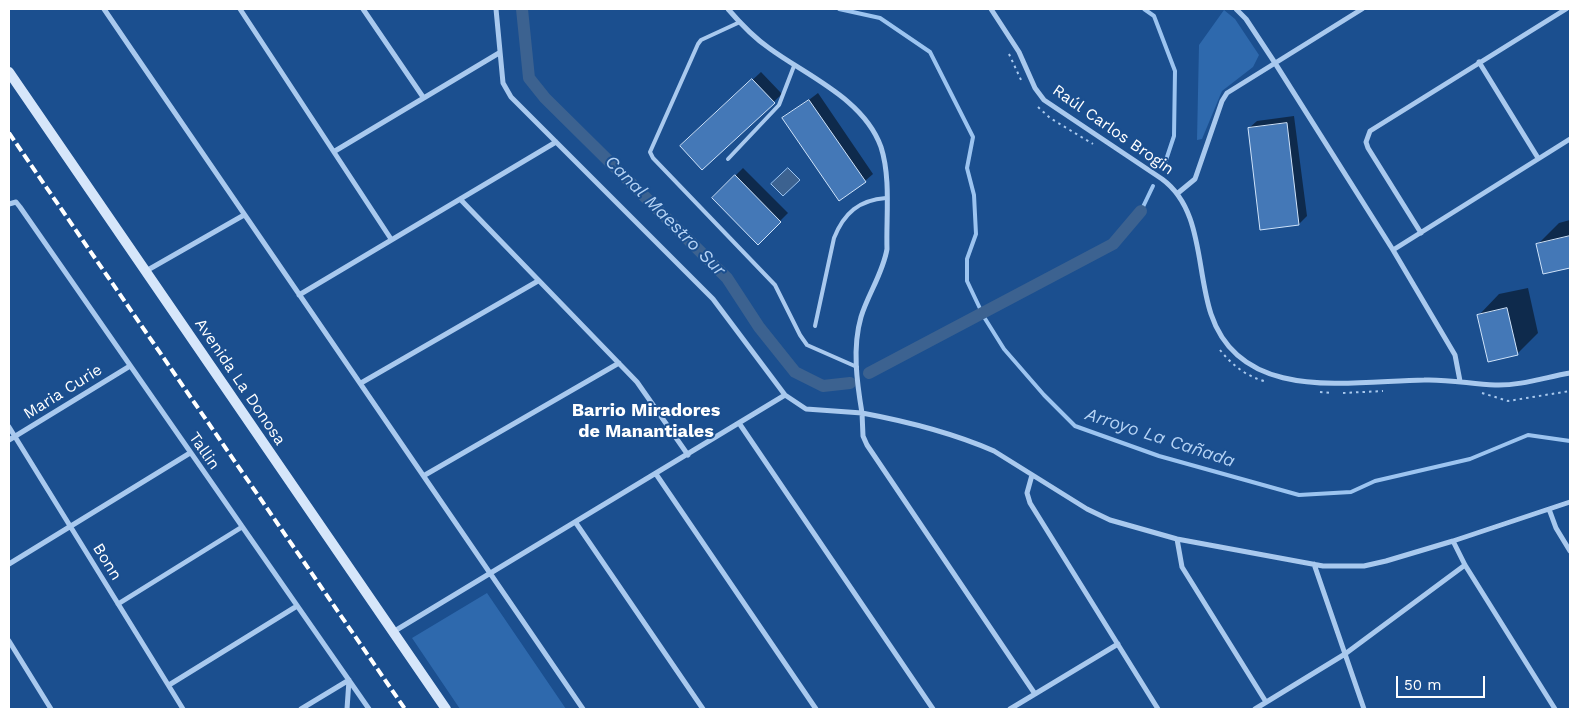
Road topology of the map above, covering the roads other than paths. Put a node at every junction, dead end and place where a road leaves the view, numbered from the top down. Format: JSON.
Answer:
{"nodes":[{"id":1,"x":104,"y":9,"type":"edge"},
{"id":2,"x":240,"y":9,"type":"edge"},
{"id":3,"x":363,"y":9,"type":"edge"},
{"id":4,"x":496,"y":9,"type":"edge"},
{"id":5,"x":728,"y":9,"type":"edge"},
{"id":6,"x":991,"y":9,"type":"edge"},
{"id":7,"x":1236,"y":9,"type":"edge"},
{"id":8,"x":1362,"y":9,"type":"edge"},
{"id":9,"x":1566,"y":9,"type":"edge"},
{"id":10,"x":740,"y":22,"type":"junction"},
{"id":11,"x":499,"y":53,"type":"junction"},
{"id":12,"x":1275,"y":62,"type":"junction"},
{"id":13,"x":1479,"y":62,"type":"junction"},
{"id":14,"x":794,"y":66,"type":"junction"},
{"id":15,"x":9,"y":72,"type":"edge"},
{"id":16,"x":423,"y":97,"type":"junction"},
{"id":17,"x":1570,"y":139,"type":"edge"},
{"id":18,"x":556,"y":142,"type":"junction"},
{"id":19,"x":335,"y":151,"type":"junction"},
{"id":20,"x":1538,"y":158,"type":"junction"},
{"id":21,"x":728,"y":159,"type":"dead end"},
{"id":22,"x":1178,"y":193,"type":"junction"},
{"id":23,"x":886,"y":198,"type":"junction"},
{"id":24,"x":460,"y":199,"type":"junction"},
{"id":25,"x":9,"y":204,"type":"edge"},
{"id":26,"x":244,"y":216,"type":"junction"},
{"id":27,"x":1421,"y":233,"type":"junction"},
{"id":28,"x":391,"y":239,"type":"junction"},
{"id":29,"x":1393,"y":250,"type":"junction"},
{"id":30,"x":146,"y":272,"type":"junction"},
{"id":31,"x":538,"y":281,"type":"junction"},
{"id":32,"x":299,"y":295,"type":"junction"},
{"id":33,"x":815,"y":326,"type":"dead end"},
{"id":34,"x":618,"y":363,"type":"junction"},
{"id":35,"x":130,"y":366,"type":"junction"},
{"id":36,"x":857,"y":367,"type":"junction"},
{"id":37,"x":1570,"y":373,"type":"edge"},
{"id":38,"x":1460,"y":381,"type":"junction"},
{"id":39,"x":362,"y":383,"type":"junction"},
{"id":40,"x":785,"y":395,"type":"junction"},
{"id":41,"x":862,"y":414,"type":"junction"},
{"id":42,"x":739,"y":423,"type":"junction"},
{"id":43,"x":9,"y":428,"type":"edge"},
{"id":44,"x":14,"y":437,"type":"junction"},
{"id":45,"x":9,"y":440,"type":"edge"},
{"id":46,"x":190,"y":452,"type":"junction"},
{"id":47,"x":688,"y":455,"type":"junction"},
{"id":48,"x":656,"y":474,"type":"junction"},
{"id":49,"x":425,"y":475,"type":"junction"},
{"id":50,"x":1032,"y":475,"type":"junction"},
{"id":51,"x":1570,"y":502,"type":"edge"},
{"id":52,"x":1548,"y":509,"type":"junction"},
{"id":53,"x":576,"y":523,"type":"junction"},
{"id":54,"x":70,"y":526,"type":"junction"},
{"id":55,"x":242,"y":527,"type":"junction"},
{"id":56,"x":1177,"y":539,"type":"junction"},
{"id":57,"x":1453,"y":542,"type":"junction"},
{"id":58,"x":1570,"y":551,"type":"edge"},
{"id":59,"x":9,"y":564,"type":"edge"},
{"id":60,"x":1314,"y":564,"type":"junction"},
{"id":61,"x":1465,"y":565,"type":"junction"},
{"id":62,"x":492,"y":574,"type":"junction"},
{"id":63,"x":118,"y":604,"type":"junction"},
{"id":64,"x":298,"y":606,"type":"junction"},
{"id":65,"x":393,"y":632,"type":"junction"},
{"id":66,"x":9,"y":641,"type":"edge"},
{"id":67,"x":1118,"y":644,"type":"junction"},
{"id":68,"x":1345,"y":654,"type":"junction"},
{"id":69,"x":349,"y":680,"type":"junction"},
{"id":70,"x":168,"y":685,"type":"junction"},
{"id":71,"x":1034,"y":694,"type":"junction"},
{"id":72,"x":1266,"y":702,"type":"junction"},
{"id":73,"x":51,"y":709,"type":"edge"},
{"id":74,"x":183,"y":709,"type":"edge"},
{"id":75,"x":300,"y":709,"type":"edge"},
{"id":76,"x":347,"y":709,"type":"edge"},
{"id":77,"x":369,"y":709,"type":"edge"},
{"id":78,"x":446,"y":709,"type":"edge"},
{"id":79,"x":583,"y":709,"type":"edge"},
{"id":80,"x":703,"y":709,"type":"edge"},
{"id":81,"x":816,"y":709,"type":"edge"},
{"id":82,"x":933,"y":709,"type":"edge"},
{"id":83,"x":1010,"y":709,"type":"edge"},
{"id":84,"x":1158,"y":709,"type":"edge"},
{"id":85,"x":1255,"y":709,"type":"edge"},
{"id":86,"x":1364,"y":709,"type":"edge"},
{"id":87,"x":1555,"y":709,"type":"edge"}],
"edges":[{"from":1,"to":26,"type":"street"},
{"from":2,"to":19,"type":"street"},
{"from":3,"to":16,"type":"street"},
{"from":4,"to":11,"type":"street"},
{"from":5,"to":10,"type":"street"},
{"from":6,"to":22,"type":"street","name":"Raúl Carlos Brogin"},
{"from":7,"to":12,"type":"street"},
{"from":8,"to":12,"type":"street"},
{"from":9,"to":13,"type":"street"},
{"from":10,"to":14,"type":"street"},
{"from":10,"to":36,"type":"lane"},
{"from":11,"to":16,"type":"street"},
{"from":11,"to":18,"type":"street"},
{"from":12,"to":22,"type":"street"},
{"from":12,"to":29,"type":"street"},
{"from":13,"to":20,"type":"street"},
{"from":13,"to":27,"type":"street"},
{"from":14,"to":21,"type":"lane"},
{"from":14,"to":23,"type":"street"},
{"from":15,"to":30,"type":"main road","name":"Avenida La Donosa"},
{"from":16,"to":19,"type":"street"},
{"from":17,"to":20,"type":"street"},
{"from":18,"to":24,"type":"street"},
{"from":18,"to":40,"type":"street"},
{"from":19,"to":28,"type":"street"},
{"from":20,"to":27,"type":"street"},
{"from":22,"to":38,"type":"street"},
{"from":23,"to":33,"type":"lane"},
{"from":23,"to":36,"type":"street"},
{"from":24,"to":28,"type":"street"},
{"from":24,"to":31,"type":"street"},
{"from":25,"to":35,"type":"street","name":"Tallin"},
{"from":26,"to":30,"type":"street"},
{"from":26,"to":32,"type":"street"},
{"from":27,"to":29,"type":"street"},
{"from":28,"to":32,"type":"street"},
{"from":29,"to":38,"type":"street"},
{"from":30,"to":65,"type":"main road","name":"Avenida La Donosa"},
{"from":31,"to":34,"type":"street"},
{"from":31,"to":39,"type":"street"},
{"from":32,"to":39,"type":"street"},
{"from":34,"to":47,"type":"street"},
{"from":34,"to":49,"type":"street"},
{"from":35,"to":44,"type":"street","name":"Maria Curie"},
{"from":35,"to":46,"type":"street","name":"Tallin"},
{"from":36,"to":41,"type":"street"},
{"from":37,"to":38,"type":"street"},
{"from":39,"to":49,"type":"street"},
{"from":40,"to":41,"type":"street"},
{"from":40,"to":42,"type":"street"},
{"from":41,"to":50,"type":"street"},
{"from":41,"to":71,"type":"street"},
{"from":42,"to":47,"type":"street"},
{"from":42,"to":82,"type":"street"},
{"from":43,"to":44,"type":"street","name":"Bonn"},
{"from":44,"to":45,"type":"street","name":"Maria Curie"},
{"from":44,"to":54,"type":"street","name":"Bonn"},
{"from":46,"to":54,"type":"street"},
{"from":46,"to":55,"type":"street","name":"Tallin"},
{"from":47,"to":48,"type":"street"},
{"from":48,"to":53,"type":"street"},
{"from":48,"to":81,"type":"street"},
{"from":49,"to":62,"type":"street"},
{"from":50,"to":56,"type":"street"},
{"from":50,"to":67,"type":"street"},
{"from":51,"to":52,"type":"street"},
{"from":52,"to":57,"type":"street"},
{"from":52,"to":58,"type":"street"},
{"from":53,"to":62,"type":"street"},
{"from":53,"to":80,"type":"street"},
{"from":54,"to":59,"type":"street"},
{"from":54,"to":63,"type":"street","name":"Bonn"},
{"from":55,"to":63,"type":"street"},
{"from":55,"to":64,"type":"street","name":"Tallin"},
{"from":56,"to":60,"type":"street"},
{"from":56,"to":72,"type":"street"},
{"from":57,"to":60,"type":"street"},
{"from":57,"to":61,"type":"street"},
{"from":60,"to":68,"type":"street"},
{"from":61,"to":68,"type":"street"},
{"from":61,"to":87,"type":"street"},
{"from":62,"to":65,"type":"street"},
{"from":62,"to":79,"type":"street"},
{"from":63,"to":70,"type":"street","name":"Bonn"},
{"from":64,"to":69,"type":"street","name":"Tallin"},
{"from":64,"to":70,"type":"street"},
{"from":65,"to":78,"type":"main road","name":"Avenida La Donosa"},
{"from":66,"to":73,"type":"street"},
{"from":67,"to":71,"type":"street"},
{"from":67,"to":84,"type":"street"},
{"from":68,"to":72,"type":"street"},
{"from":68,"to":86,"type":"street"},
{"from":69,"to":75,"type":"street"},
{"from":69,"to":76,"type":"street"},
{"from":69,"to":77,"type":"street","name":"Tallin"},
{"from":70,"to":74,"type":"street","name":"Bonn"},
{"from":71,"to":83,"type":"street"},
{"from":72,"to":85,"type":"street"}]}
